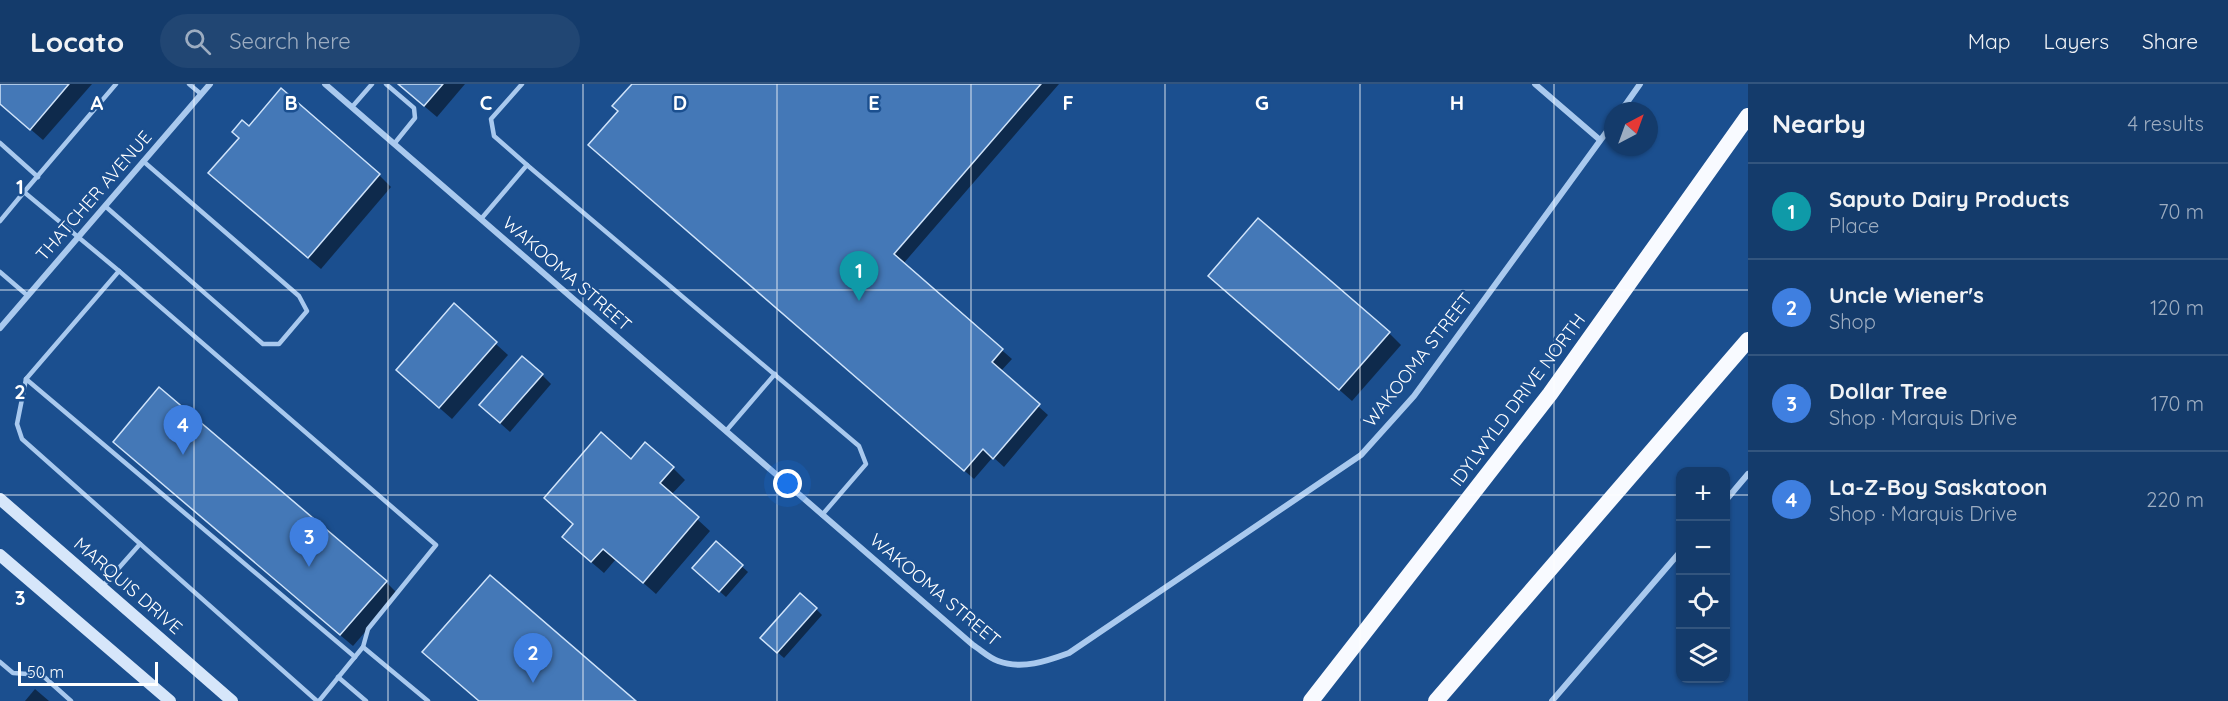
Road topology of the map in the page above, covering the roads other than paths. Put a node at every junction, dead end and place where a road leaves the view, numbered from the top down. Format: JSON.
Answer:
{"nodes":[{"id":1,"x":116,"y":84,"type":"edge"},
{"id":2,"x":189,"y":84,"type":"edge"},
{"id":3,"x":210,"y":84,"type":"edge"},
{"id":4,"x":325,"y":84,"type":"edge"},
{"id":5,"x":372,"y":84,"type":"edge"},
{"id":6,"x":386,"y":84,"type":"edge"},
{"id":7,"x":522,"y":84,"type":"edge"},
{"id":8,"x":1535,"y":84,"type":"edge"},
{"id":9,"x":1640,"y":84,"type":"edge"},
{"id":10,"x":201,"y":94,"type":"junction"},
{"id":11,"x":1627,"y":102,"type":"edge"},
{"id":12,"x":352,"y":107,"type":"junction"},
{"id":13,"x":1748,"y":116,"type":"edge"},
{"id":14,"x":1604,"y":135,"type":"edge"},
{"id":15,"x":1600,"y":140,"type":"junction"},
{"id":16,"x":0,"y":143,"type":"edge"},
{"id":17,"x":394,"y":144,"type":"junction"},
{"id":18,"x":143,"y":161,"type":"junction"},
{"id":19,"x":527,"y":165,"type":"junction"},
{"id":20,"x":38,"y":177,"type":"junction"},
{"id":21,"x":24,"y":192,"type":"junction"},
{"id":22,"x":105,"y":206,"type":"junction"},
{"id":23,"x":481,"y":219,"type":"junction"},
{"id":24,"x":0,"y":220,"type":"edge"},
{"id":25,"x":78,"y":238,"type":"junction"},
{"id":26,"x":119,"y":271,"type":"junction"},
{"id":27,"x":0,"y":272,"type":"edge"},
{"id":28,"x":28,"y":296,"type":"junction"},
{"id":29,"x":0,"y":328,"type":"edge"},
{"id":30,"x":1748,"y":340,"type":"edge"},
{"id":31,"x":775,"y":374,"type":"junction"},
{"id":32,"x":26,"y":379,"type":"junction"},
{"id":33,"x":726,"y":431,"type":"junction"},
{"id":34,"x":1748,"y":474,"type":"edge"},
{"id":35,"x":0,"y":492,"type":"edge"},
{"id":36,"x":1730,"y":494,"type":"edge"},
{"id":37,"x":5,"y":503,"type":"edge"},
{"id":38,"x":822,"y":515,"type":"junction"},
{"id":39,"x":140,"y":544,"type":"junction"},
{"id":40,"x":0,"y":555,"type":"edge"},
{"id":41,"x":1676,"y":557,"type":"edge"},
{"id":42,"x":102,"y":587,"type":"junction"},
{"id":43,"x":363,"y":647,"type":"junction"},
{"id":44,"x":355,"y":657,"type":"junction"},
{"id":45,"x":0,"y":662,"type":"edge"},
{"id":46,"x":338,"y":677,"type":"junction"},
{"id":47,"x":71,"y":701,"type":"edge"},
{"id":48,"x":170,"y":701,"type":"edge"},
{"id":49,"x":232,"y":701,"type":"edge"},
{"id":50,"x":318,"y":701,"type":"edge"},
{"id":51,"x":366,"y":701,"type":"edge"},
{"id":52,"x":428,"y":701,"type":"edge"},
{"id":53,"x":1311,"y":701,"type":"edge"},
{"id":54,"x":1436,"y":701,"type":"edge"},
{"id":55,"x":1552,"y":701,"type":"edge"}],
"edges":[{"from":1,"to":20,"type":"lane"},
{"from":2,"to":10,"type":"lane"},
{"from":3,"to":10,"type":"street","name":"THATCHER AVENUE"},
{"from":4,"to":12,"type":"street","name":"WAKOOMA STREET"},
{"from":5,"to":12,"type":"lane"},
{"from":6,"to":17,"type":"lane"},
{"from":7,"to":19,"type":"lane"},
{"from":8,"to":15,"type":"street"},
{"from":9,"to":11,"type":"street"},
{"from":10,"to":18,"type":"street","name":"THATCHER AVENUE"},
{"from":12,"to":17,"type":"street","name":"WAKOOMA STREET"},
{"from":13,"to":53,"type":"highway","name":"IDYLWYLD DRIVE NORTH"},
{"from":14,"to":15,"type":"street","name":"WAKOOMA STREET"},
{"from":15,"to":38,"type":"street","name":"WAKOOMA STREET"},
{"from":16,"to":20,"type":"lane"},
{"from":17,"to":23,"type":"street","name":"WAKOOMA STREET"},
{"from":18,"to":22,"type":"street","name":"THATCHER AVENUE"},
{"from":18,"to":22,"type":"lane"},
{"from":19,"to":23,"type":"lane"},
{"from":19,"to":31,"type":"lane"},
{"from":20,"to":21,"type":"lane"},
{"from":21,"to":24,"type":"lane"},
{"from":21,"to":25,"type":"lane"},
{"from":22,"to":25,"type":"street","name":"THATCHER AVENUE"},
{"from":23,"to":33,"type":"street","name":"WAKOOMA STREET"},
{"from":25,"to":26,"type":"lane"},
{"from":25,"to":28,"type":"street","name":"THATCHER AVENUE"},
{"from":26,"to":32,"type":"lane"},
{"from":26,"to":43,"type":"lane"},
{"from":27,"to":28,"type":"lane"},
{"from":28,"to":29,"type":"street","name":"THATCHER AVENUE"},
{"from":30,"to":54,"type":"highway"},
{"from":31,"to":33,"type":"lane"},
{"from":31,"to":38,"type":"lane"},
{"from":32,"to":39,"type":"lane"},
{"from":32,"to":44,"type":"lane"},
{"from":33,"to":38,"type":"street","name":"WAKOOMA STREET"},
{"from":34,"to":36,"type":"street"},
{"from":35,"to":37,"type":"main road","name":"MARQUIS DRIVE"},
{"from":37,"to":42,"type":"main road","name":"MARQUIS DRIVE"},
{"from":39,"to":42,"type":"lane"},
{"from":39,"to":50,"type":"lane"},
{"from":40,"to":48,"type":"main road"},
{"from":41,"to":55,"type":"street"},
{"from":42,"to":49,"type":"main road","name":"MARQUIS DRIVE"},
{"from":43,"to":44,"type":"lane"},
{"from":43,"to":52,"type":"lane"},
{"from":44,"to":46,"type":"lane"},
{"from":45,"to":47,"type":"lane"},
{"from":46,"to":50,"type":"lane"},
{"from":46,"to":51,"type":"lane"}]}
